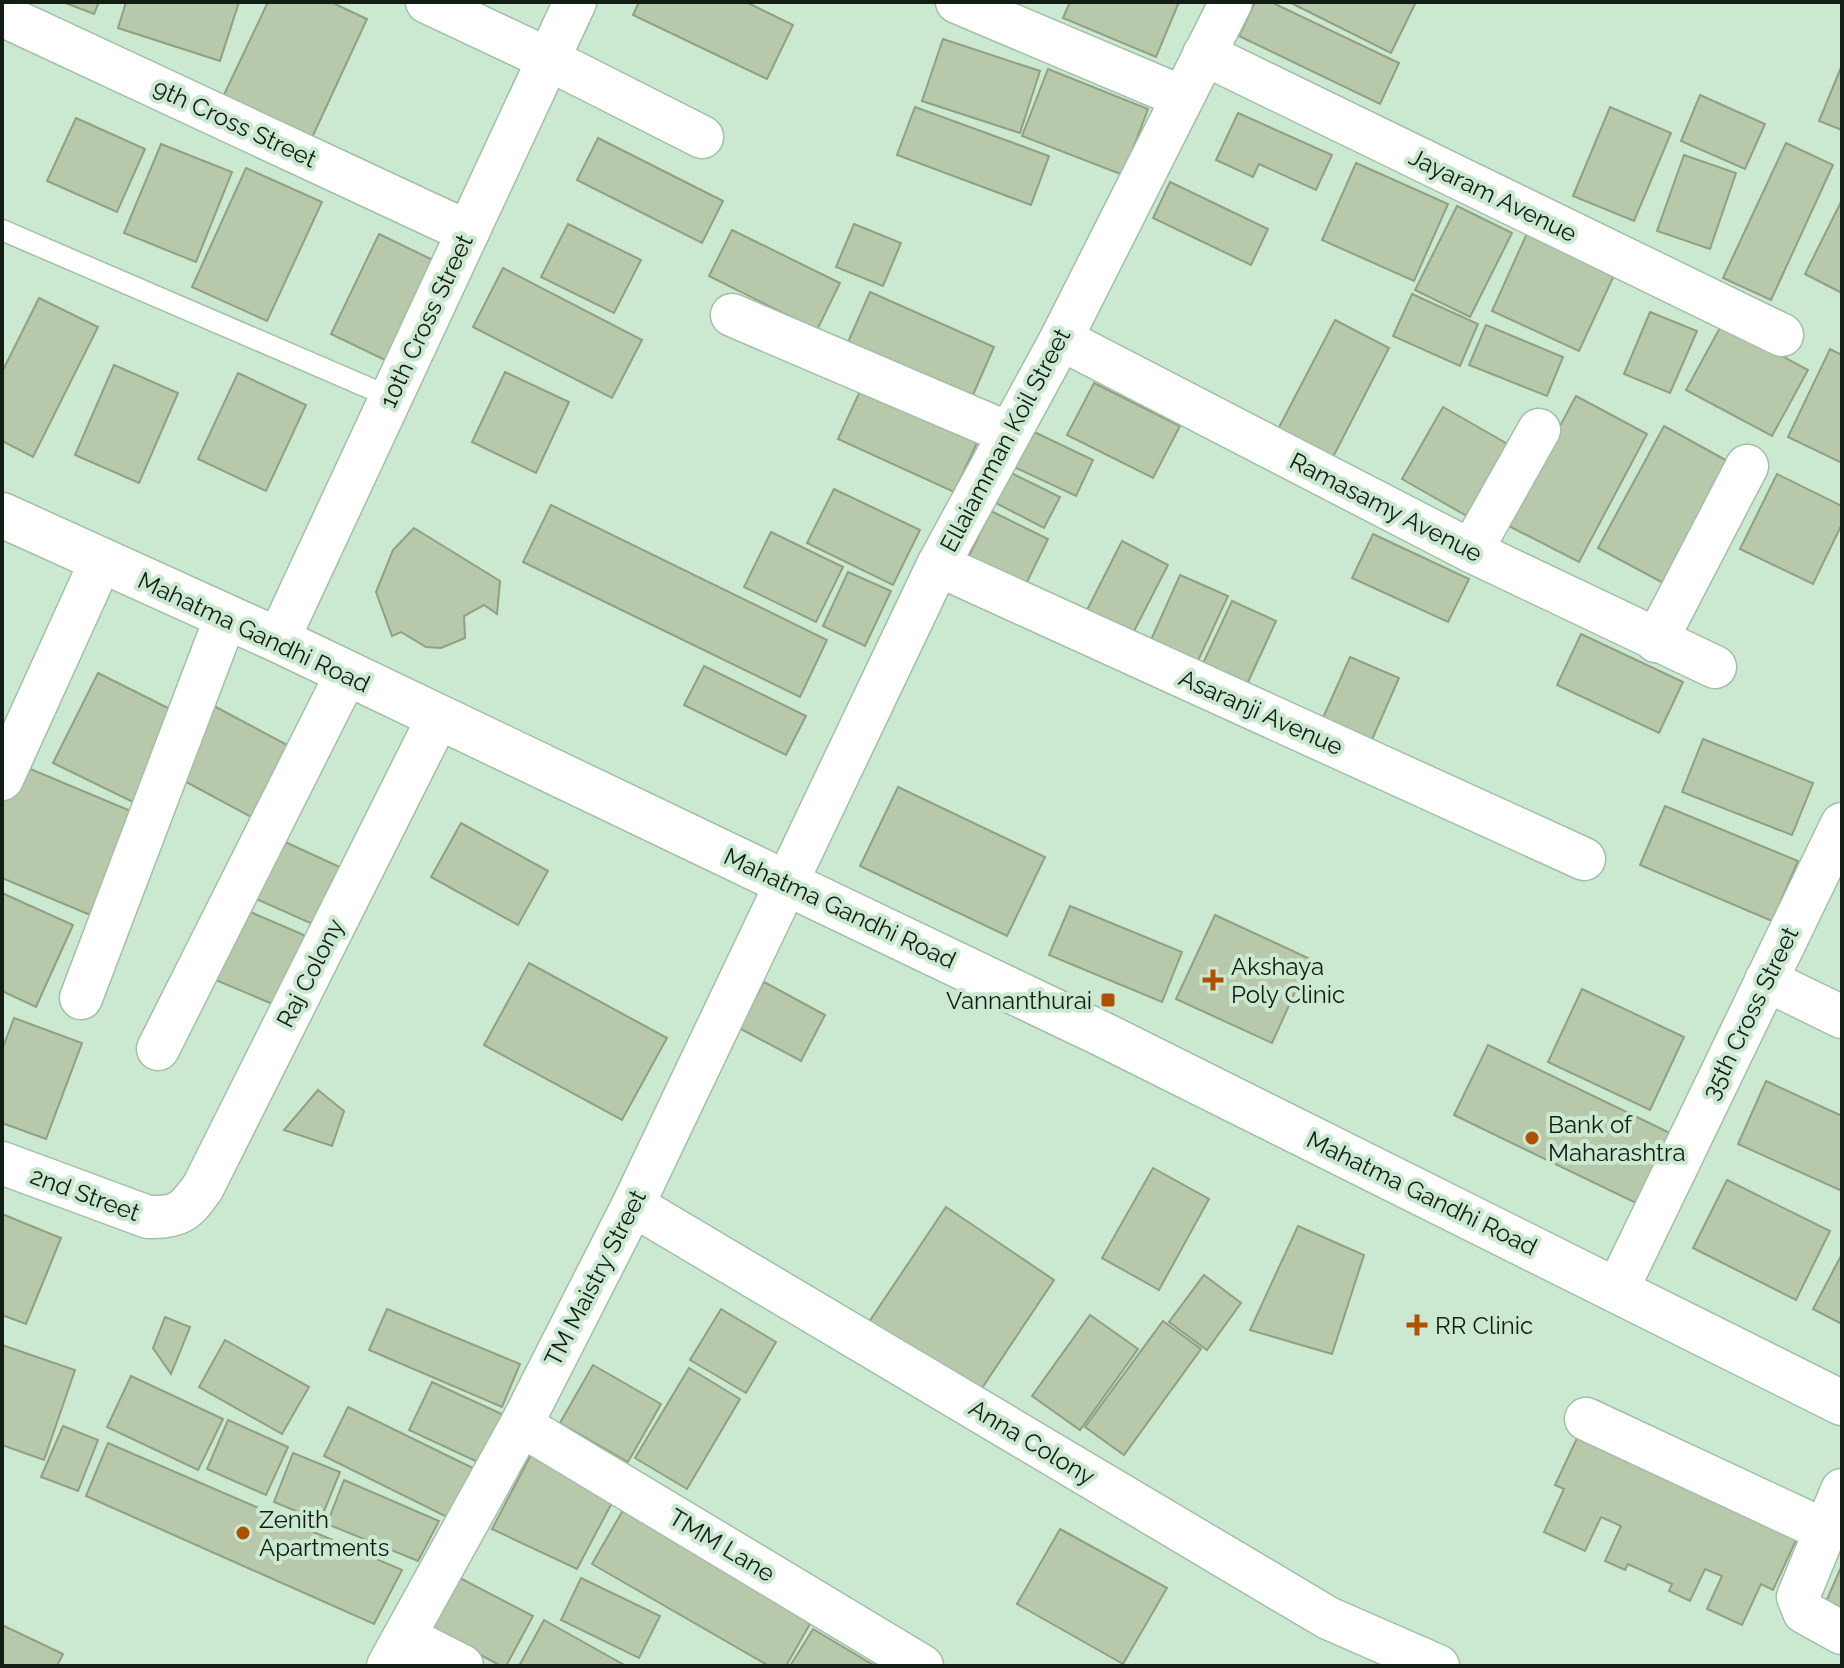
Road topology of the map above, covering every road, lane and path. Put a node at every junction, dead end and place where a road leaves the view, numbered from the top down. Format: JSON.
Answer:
{"nodes":[{"id":1,"x":427,"y":2,"type":"edge"},
{"id":2,"x":575,"y":2,"type":"edge"},
{"id":3,"x":957,"y":2,"type":"edge"},
{"id":4,"x":1231,"y":2,"type":"edge"},
{"id":5,"x":2,"y":15,"type":"edge"},
{"id":6,"x":1204,"y":54,"type":"junction"},
{"id":7,"x":548,"y":59,"type":"junction"},
{"id":8,"x":1182,"y":97,"type":"junction"},
{"id":9,"x":702,"y":137,"type":"dead end"},
{"id":10,"x":2,"y":230,"type":"edge"},
{"id":11,"x":468,"y":232,"type":"junction"},
{"id":12,"x":732,"y":315,"type":"dead end"},
{"id":13,"x":1782,"y":335,"type":"dead end"},
{"id":14,"x":1061,"y":339,"type":"junction"},
{"id":15,"x":390,"y":397,"type":"junction"},
{"id":16,"x":1539,"y":430,"type":"dead end"},
{"id":17,"x":1008,"y":433,"type":"junction"},
{"id":18,"x":1747,"y":466,"type":"dead end"},
{"id":19,"x":2,"y":515,"type":"edge"},
{"id":20,"x":1471,"y":551,"type":"junction"},
{"id":21,"x":101,"y":561,"type":"junction"},
{"id":22,"x":938,"y":565,"type":"junction"},
{"id":23,"x":226,"y":617,"type":"junction"},
{"id":24,"x":278,"y":640,"type":"junction"},
{"id":25,"x":1656,"y":641,"type":"junction"},
{"id":26,"x":1715,"y":667,"type":"dead end"},
{"id":27,"x":346,"y":675,"type":"junction"},
{"id":28,"x":438,"y":718,"type":"junction"},
{"id":29,"x":2,"y":779,"type":"edge"},
{"id":30,"x":1842,"y":824,"type":"edge"},
{"id":31,"x":1584,"y":859,"type":"dead end"},
{"id":32,"x":786,"y":882,"type":"junction"},
{"id":33,"x":1766,"y":980,"type":"junction"},
{"id":34,"x":81,"y":998,"type":"dead end"},
{"id":35,"x":1842,"y":1017,"type":"edge"},
{"id":36,"x":158,"y":1049,"type":"dead end"},
{"id":37,"x":2,"y":1163,"type":"edge"},
{"id":38,"x":633,"y":1205,"type":"junction"},
{"id":39,"x":170,"y":1218,"type":"joint"},
{"id":40,"x":1617,"y":1290,"type":"junction"},
{"id":41,"x":1842,"y":1403,"type":"edge"},
{"id":42,"x":1586,"y":1419,"type":"dead end"},
{"id":43,"x":521,"y":1425,"type":"junction"},
{"id":44,"x":1842,"y":1490,"type":"edge"},
{"id":45,"x":1824,"y":1530,"type":"junction"},
{"id":46,"x":1842,"y":1633,"type":"edge"},
{"id":47,"x":397,"y":1651,"type":"edge"},
{"id":48,"x":1420,"y":1663,"type":"edge"},
{"id":49,"x":462,"y":1666,"type":"edge"},
{"id":50,"x":922,"y":1666,"type":"edge"}],
"edges":[{"from":1,"to":7,"type":"street"},
{"from":2,"to":7,"type":"street","name":"10th Cross Street"},
{"from":3,"to":8,"type":"street"},
{"from":4,"to":6,"type":"street","name":"Ellaiamman Koil Street"},
{"from":5,"to":11,"type":"street","name":"9th Cross Street"},
{"from":6,"to":8,"type":"street","name":"Ellaiamman Koil Street"},
{"from":6,"to":13,"type":"street","name":"Jayaram Avenue"},
{"from":7,"to":9,"type":"street"},
{"from":7,"to":11,"type":"street","name":"10th Cross Street"},
{"from":8,"to":14,"type":"street","name":"Ellaiamman Koil Street"},
{"from":10,"to":15,"type":"lane"},
{"from":11,"to":15,"type":"street","name":"10th Cross Street"},
{"from":12,"to":17,"type":"street"},
{"from":14,"to":17,"type":"street","name":"Ellaiamman Koil Street"},
{"from":14,"to":20,"type":"street","name":"Ramasamy Avenue"},
{"from":15,"to":24,"type":"street","name":"10th Cross Street"},
{"from":16,"to":20,"type":"street"},
{"from":17,"to":22,"type":"street","name":"Ellaiamman Koil Street"},
{"from":18,"to":25,"type":"street"},
{"from":19,"to":21,"type":"main road","name":"Mahatma Gandhi Road"},
{"from":20,"to":25,"type":"street","name":"Ramasamy Avenue"},
{"from":21,"to":23,"type":"main road","name":"Mahatma Gandhi Road"},
{"from":21,"to":29,"type":"street"},
{"from":22,"to":31,"type":"street","name":"Asaranji Avenue"},
{"from":22,"to":32,"type":"street","name":"Ellaiamman Koil Street"},
{"from":23,"to":24,"type":"main road","name":"Mahatma Gandhi Road"},
{"from":23,"to":34,"type":"street"},
{"from":24,"to":27,"type":"main road","name":"Mahatma Gandhi Road"},
{"from":25,"to":26,"type":"street","name":"Ramasamy Avenue"},
{"from":27,"to":28,"type":"main road","name":"Mahatma Gandhi Road"},
{"from":27,"to":36,"type":"street"},
{"from":28,"to":32,"type":"main road","name":"Mahatma Gandhi Road"},
{"from":28,"to":39,"type":"street","name":"Raj Colony"},
{"from":30,"to":33,"type":"street","name":"35th Cross Street"},
{"from":32,"to":38,"type":"street","name":"TM Maistry Street"},
{"from":32,"to":40,"type":"main road","name":"Mahatma Gandhi Road"},
{"from":33,"to":35,"type":"street"},
{"from":33,"to":40,"type":"street","name":"35th Cross Street"},
{"from":37,"to":39,"type":"street","name":"2nd Street"},
{"from":38,"to":43,"type":"street","name":"TM Maistry Street"},
{"from":38,"to":48,"type":"street","name":"Anna Colony"},
{"from":40,"to":41,"type":"main road","name":"Mahatma Gandhi Road"},
{"from":42,"to":45,"type":"street"},
{"from":43,"to":47,"type":"street","name":"TM Maistry Street"},
{"from":43,"to":50,"type":"street","name":"TMM Lane"},
{"from":44,"to":45,"type":"street"},
{"from":45,"to":46,"type":"street"},
{"from":47,"to":49,"type":"street"}]}
